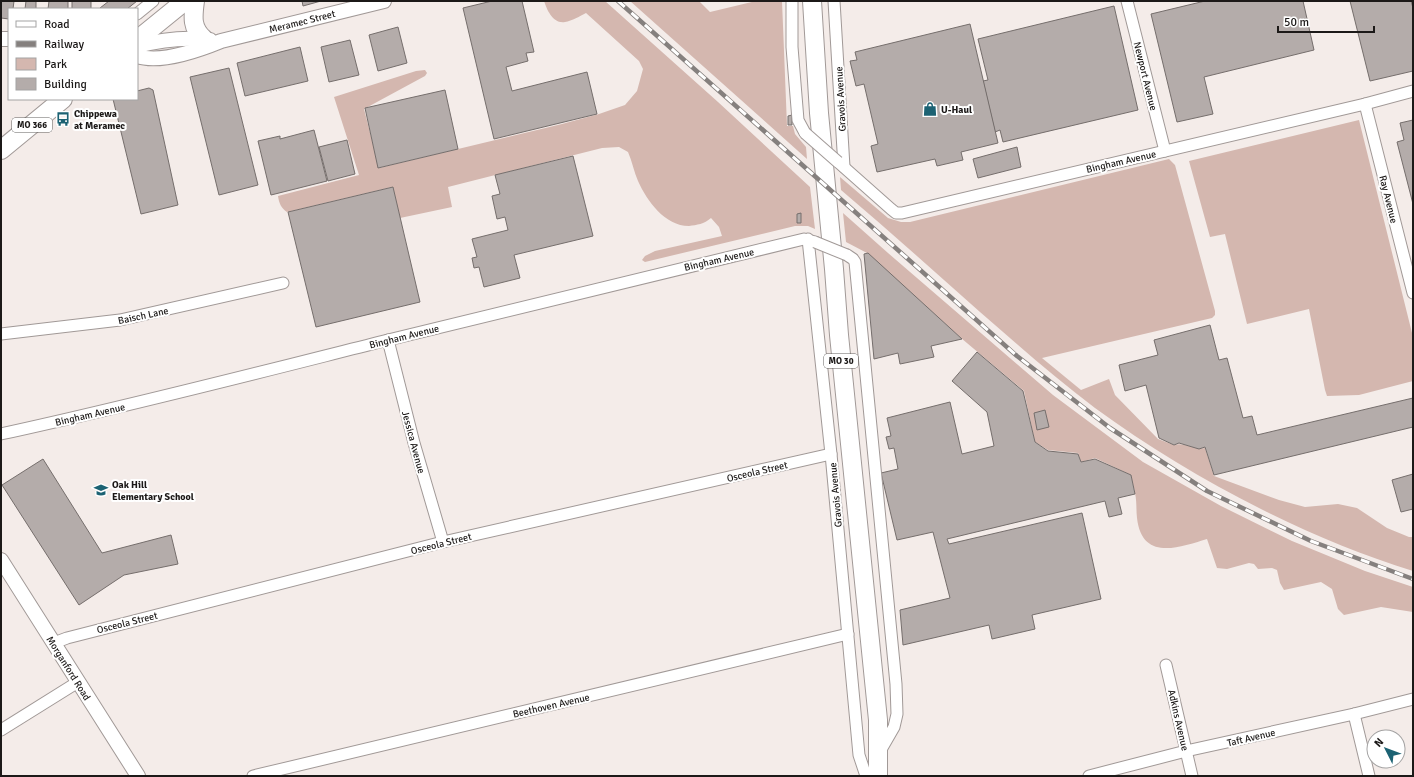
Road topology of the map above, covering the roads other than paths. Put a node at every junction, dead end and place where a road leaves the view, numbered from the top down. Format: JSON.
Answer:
{"nodes":[{"id":1,"x":153,"y":1,"type":"edge"},
{"id":2,"x":185,"y":1,"type":"edge"},
{"id":3,"x":195,"y":1,"type":"edge"},
{"id":4,"x":384,"y":1,"type":"edge"},
{"id":5,"x":792,"y":1,"type":"edge"},
{"id":6,"x":812,"y":1,"type":"edge"},
{"id":7,"x":834,"y":1,"type":"edge"},
{"id":8,"x":1128,"y":1,"type":"edge"},
{"id":9,"x":138,"y":13,"type":"edge"},
{"id":10,"x":138,"y":39,"type":"edge"},
{"id":11,"x":212,"y":40,"type":"junction"},
{"id":12,"x":138,"y":46,"type":"edge"},
{"id":13,"x":138,"y":56,"type":"edge"},
{"id":14,"x":1413,"y":91,"type":"edge"},
{"id":15,"x":62,"y":100,"type":"edge"},
{"id":16,"x":1365,"y":104,"type":"junction"},
{"id":17,"x":1,"y":150,"type":"edge"},
{"id":18,"x":1164,"y":151,"type":"junction"},
{"id":19,"x":841,"y":165,"type":"junction"},
{"id":20,"x":812,"y":240,"type":"junction"},
{"id":21,"x":283,"y":283,"type":"dead end"},
{"id":22,"x":1413,"y":293,"type":"edge"},
{"id":23,"x":1,"y":334,"type":"edge"},
{"id":24,"x":388,"y":340,"type":"junction"},
{"id":25,"x":1,"y":434,"type":"edge"},
{"id":26,"x":831,"y":454,"type":"junction"},
{"id":27,"x":443,"y":542,"type":"junction"},
{"id":28,"x":1,"y":560,"type":"edge"},
{"id":29,"x":848,"y":634,"type":"junction"},
{"id":30,"x":54,"y":643,"type":"junction"},
{"id":31,"x":1166,"y":665,"type":"dead end"},
{"id":32,"x":78,"y":682,"type":"junction"},
{"id":33,"x":1413,"y":699,"type":"edge"},
{"id":34,"x":1354,"y":714,"type":"junction"},
{"id":35,"x":1,"y":730,"type":"edge"},
{"id":36,"x":1186,"y":751,"type":"junction"},
{"id":37,"x":879,"y":753,"type":"junction"},
{"id":38,"x":138,"y":776,"type":"edge"},
{"id":39,"x":253,"y":776,"type":"edge"},
{"id":40,"x":866,"y":776,"type":"edge"},
{"id":41,"x":878,"y":776,"type":"edge"},
{"id":42,"x":1090,"y":776,"type":"edge"},
{"id":43,"x":1192,"y":776,"type":"edge"},
{"id":44,"x":1369,"y":776,"type":"edge"}],
"edges":[{"from":1,"to":9,"type":"street"},
{"from":2,"to":10,"type":"main road"},
{"from":3,"to":11,"type":"main road"},
{"from":4,"to":11,"type":"street","name":"Meramec Street"},
{"from":5,"to":19,"type":"street","bridge":true},
{"from":6,"to":37,"type":"main road","name":"Gravois Avenue","number":"MO 30"},
{"from":7,"to":19,"type":"street","name":"Gravois Avenue"},
{"from":8,"to":18,"type":"street","name":"Newport Avenue"},
{"from":11,"to":12,"type":"street","name":"Meramec Street"},
{"from":11,"to":13,"type":"street","name":"Meramec Street"},
{"from":14,"to":16,"type":"street","name":"Bingham Avenue"},
{"from":15,"to":17,"type":"main road","number":"MO 366"},
{"from":16,"to":18,"type":"street","name":"Bingham Avenue"},
{"from":16,"to":22,"type":"street","name":"Ray Avenue"},
{"from":18,"to":19,"type":"street","name":"Bingham Avenue"},
{"from":20,"to":24,"type":"street","name":"Bingham Avenue"},
{"from":20,"to":26,"type":"street","name":"Gravois Avenue"},
{"from":20,"to":37,"type":"street","name":"Gravois Avenue","bridge":true},
{"from":21,"to":23,"type":"street","name":"Baisch Lane"},
{"from":24,"to":25,"type":"street","name":"Bingham Avenue"},
{"from":24,"to":27,"type":"street","name":"Jessica Avenue"},
{"from":26,"to":27,"type":"street","name":"Osceola Street"},
{"from":26,"to":29,"type":"street","name":"Gravois Avenue"},
{"from":27,"to":30,"type":"street","name":"Osceola Street"},
{"from":28,"to":30,"type":"street","name":"Morganford Road"},
{"from":29,"to":39,"type":"street","name":"Beethoven Avenue"},
{"from":29,"to":40,"type":"street","name":"Gravois Avenue"},
{"from":30,"to":32,"type":"street","name":"Morganford Road"},
{"from":31,"to":36,"type":"street","name":"Adkins Avenue"},
{"from":32,"to":35,"type":"street"},
{"from":32,"to":38,"type":"street","name":"Morganford Road"},
{"from":33,"to":34,"type":"street","name":"Taft Avenue"},
{"from":34,"to":36,"type":"street","name":"Taft Avenue"},
{"from":34,"to":44,"type":"street"},
{"from":36,"to":42,"type":"street","name":"Taft Avenue"},
{"from":36,"to":43,"type":"street","name":"Adkins Avenue"},
{"from":37,"to":41,"type":"main road","name":"Gravois Avenue","number":"MO 30"}]}
